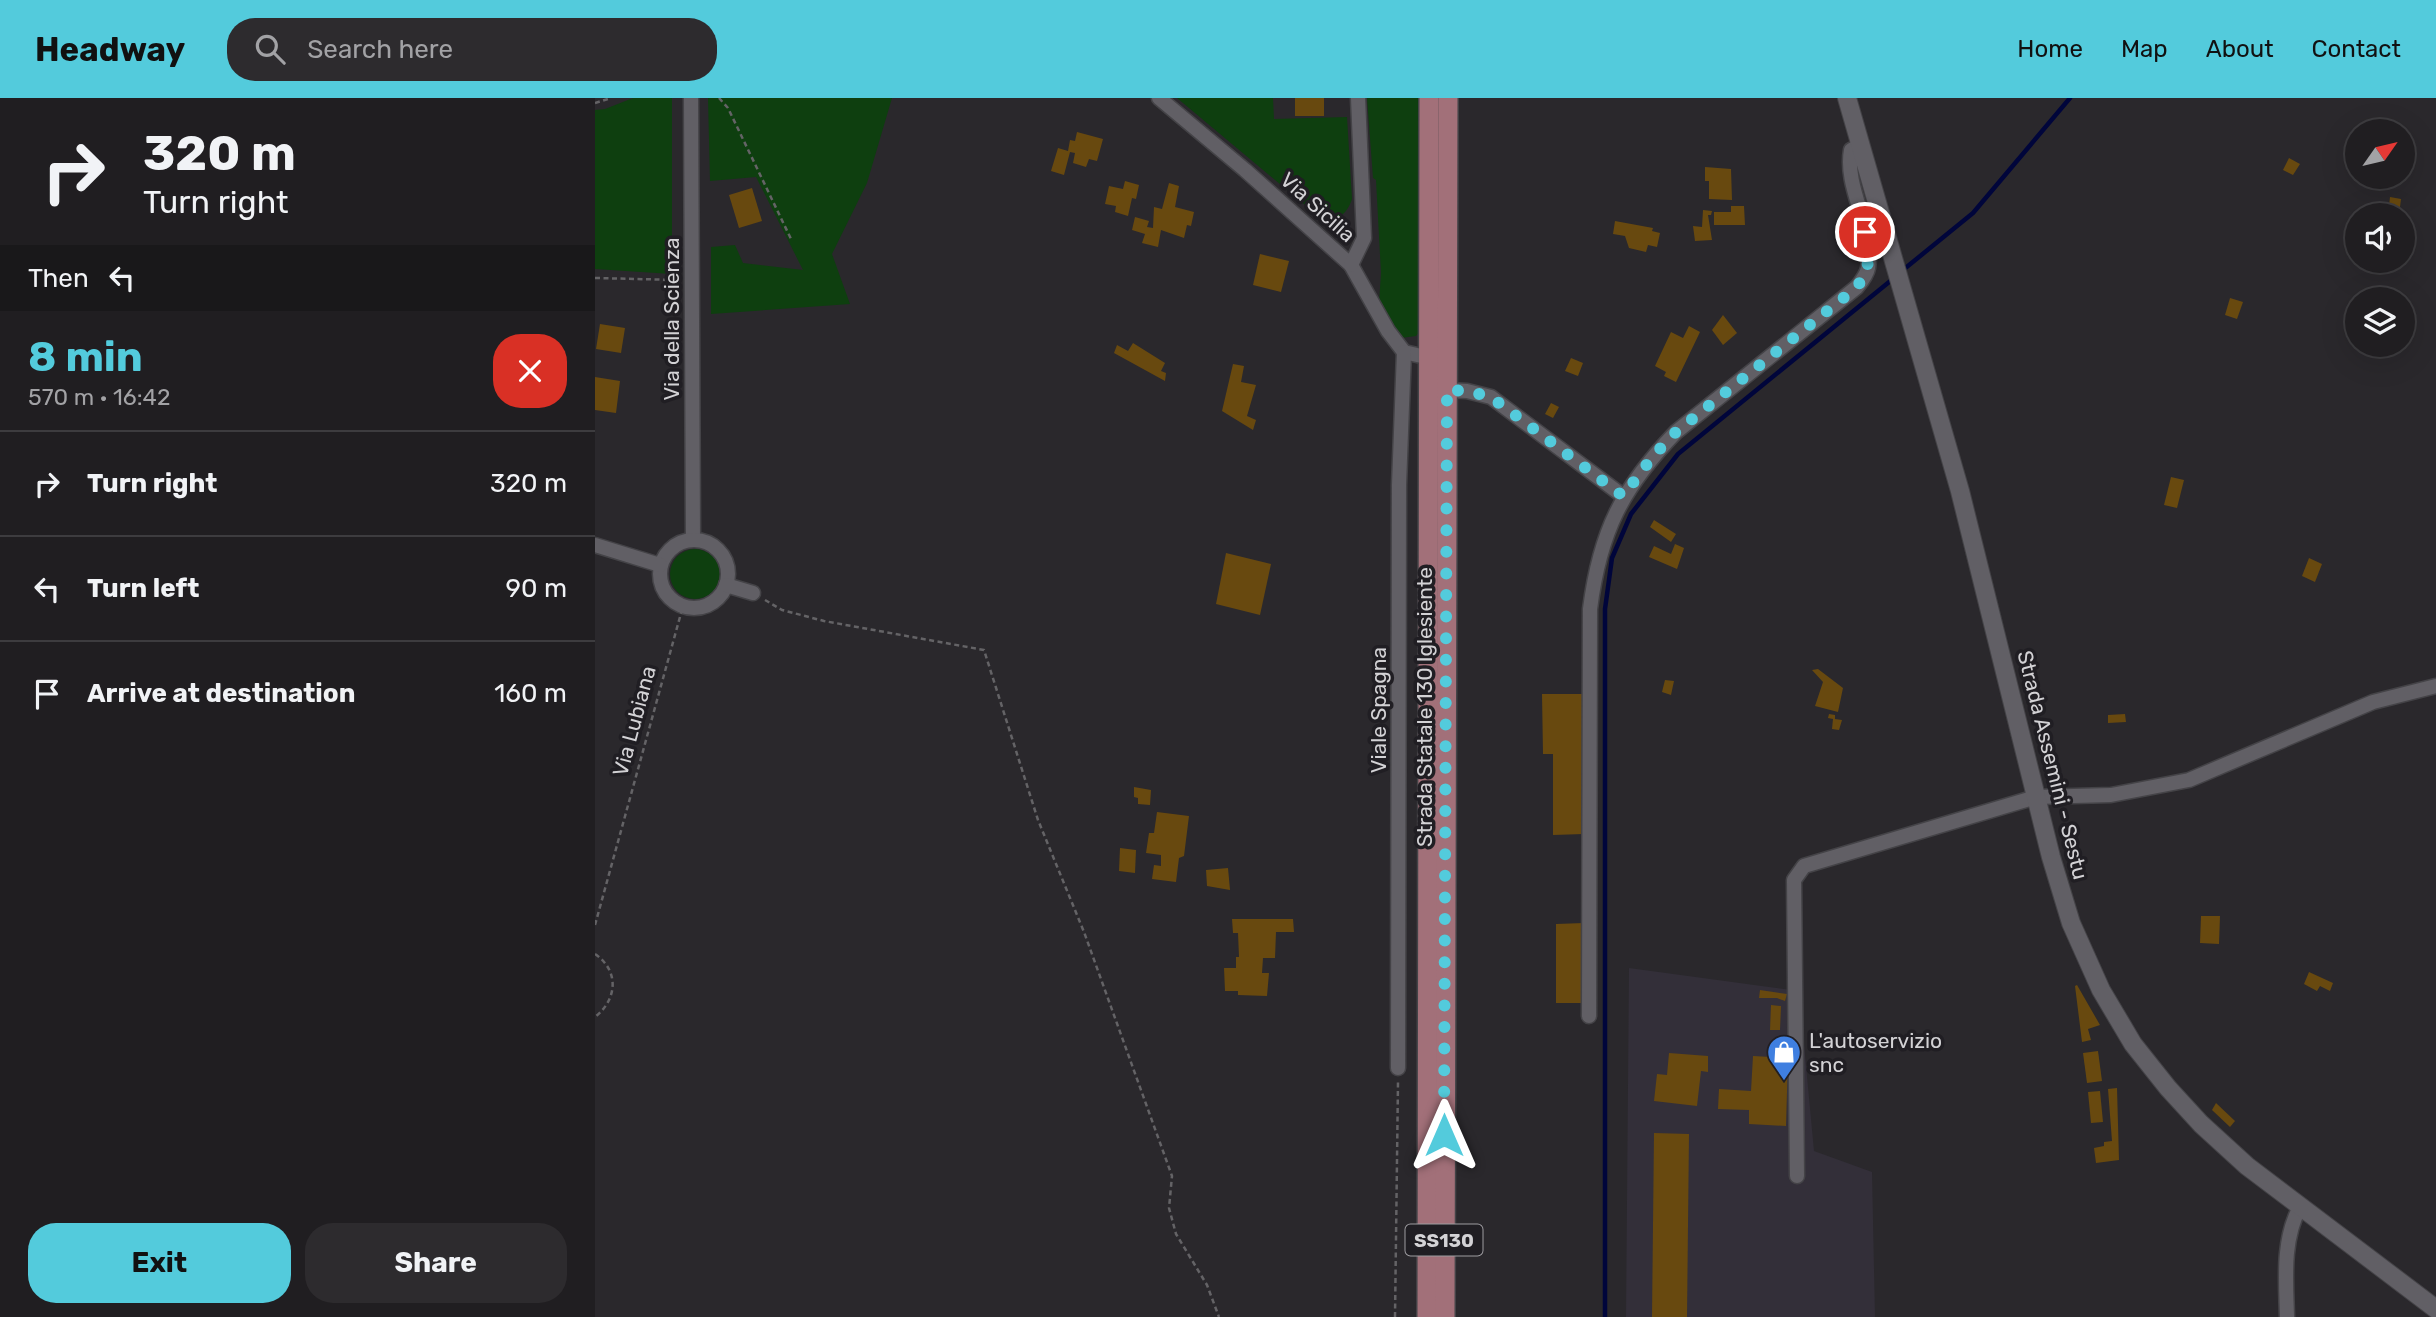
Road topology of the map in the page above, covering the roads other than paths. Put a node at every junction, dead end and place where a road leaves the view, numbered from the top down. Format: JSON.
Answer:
{"nodes":[{"id":1,"x":691,"y":98,"type":"edge"},
{"id":2,"x":1159,"y":98,"type":"edge"},
{"id":3,"x":1358,"y":98,"type":"edge"},
{"id":4,"x":1429,"y":98,"type":"edge"},
{"id":5,"x":1448,"y":98,"type":"edge"},
{"id":6,"x":1847,"y":98,"type":"edge"},
{"id":7,"x":1860,"y":145,"type":"junction"},
{"id":8,"x":1351,"y":265,"type":"junction"},
{"id":9,"x":1404,"y":352,"type":"junction"},
{"id":10,"x":1430,"y":358,"type":"junction"},
{"id":11,"x":1447,"y":390,"type":"junction"},
{"id":12,"x":1623,"y":496,"type":"junction"},
{"id":13,"x":693,"y":539,"type":"junction"},
{"id":14,"x":595,"y":545,"type":"edge"},
{"id":15,"x":660,"y":565,"type":"junction"},
{"id":16,"x":726,"y":585,"type":"junction"},
{"id":17,"x":753,"y":593,"type":"road end"},
{"id":18,"x":2436,"y":686,"type":"edge"},
{"id":19,"x":2036,"y":797,"type":"junction"},
{"id":20,"x":1589,"y":1016,"type":"dead end"},
{"id":21,"x":1398,"y":1068,"type":"road end"},
{"id":22,"x":1797,"y":1176,"type":"dead end"},
{"id":23,"x":2300,"y":1207,"type":"junction"},
{"id":24,"x":2436,"y":1309,"type":"edge"},
{"id":25,"x":1427,"y":1317,"type":"edge"},
{"id":26,"x":1445,"y":1317,"type":"edge"},
{"id":27,"x":2287,"y":1317,"type":"edge"}],
"edges":[{"from":1,"to":13,"type":"street","name":"Via della Scienza"},
{"from":2,"to":8,"type":"street","name":"Via Sicilia"},
{"from":3,"to":8,"type":"street"},
{"from":4,"to":10,"type":"main road","name":"Strada Statale 130 Iglesiente","number":"SS130"},
{"from":5,"to":11,"type":"main road","name":"Strada Statale 130 Iglesiente","number":"SS130"},
{"from":6,"to":7,"type":"street","name":"Strada Assemini - Sestu"},
{"from":7,"to":12,"type":"street"},
{"from":7,"to":19,"type":"street","name":"Strada Assemini - Sestu"},
{"from":8,"to":9,"type":"street","name":"Via Sicilia"},
{"from":9,"to":10,"type":"street"},
{"from":9,"to":21,"type":"street","name":"Viale Spagna"},
{"from":10,"to":25,"type":"main road","name":"Strada Statale 130 Iglesiente","number":"SS130"},
{"from":11,"to":12,"type":"street"},
{"from":11,"to":26,"type":"main road","name":"Strada Statale 130 Iglesiente","number":"SS130"},
{"from":12,"to":20,"type":"street"},
{"from":13,"to":15,"type":"street"},
{"from":13,"to":16,"type":"street"},
{"from":14,"to":15,"type":"street"},
{"from":15,"to":16,"type":"street"},
{"from":16,"to":17,"type":"street"},
{"from":18,"to":19,"type":"street"},
{"from":19,"to":22,"type":"street"},
{"from":19,"to":23,"type":"street","name":"Strada Assemini - Sestu"},
{"from":23,"to":24,"type":"street","name":"Strada Assemini - Sestu"},
{"from":23,"to":27,"type":"street"}]}
